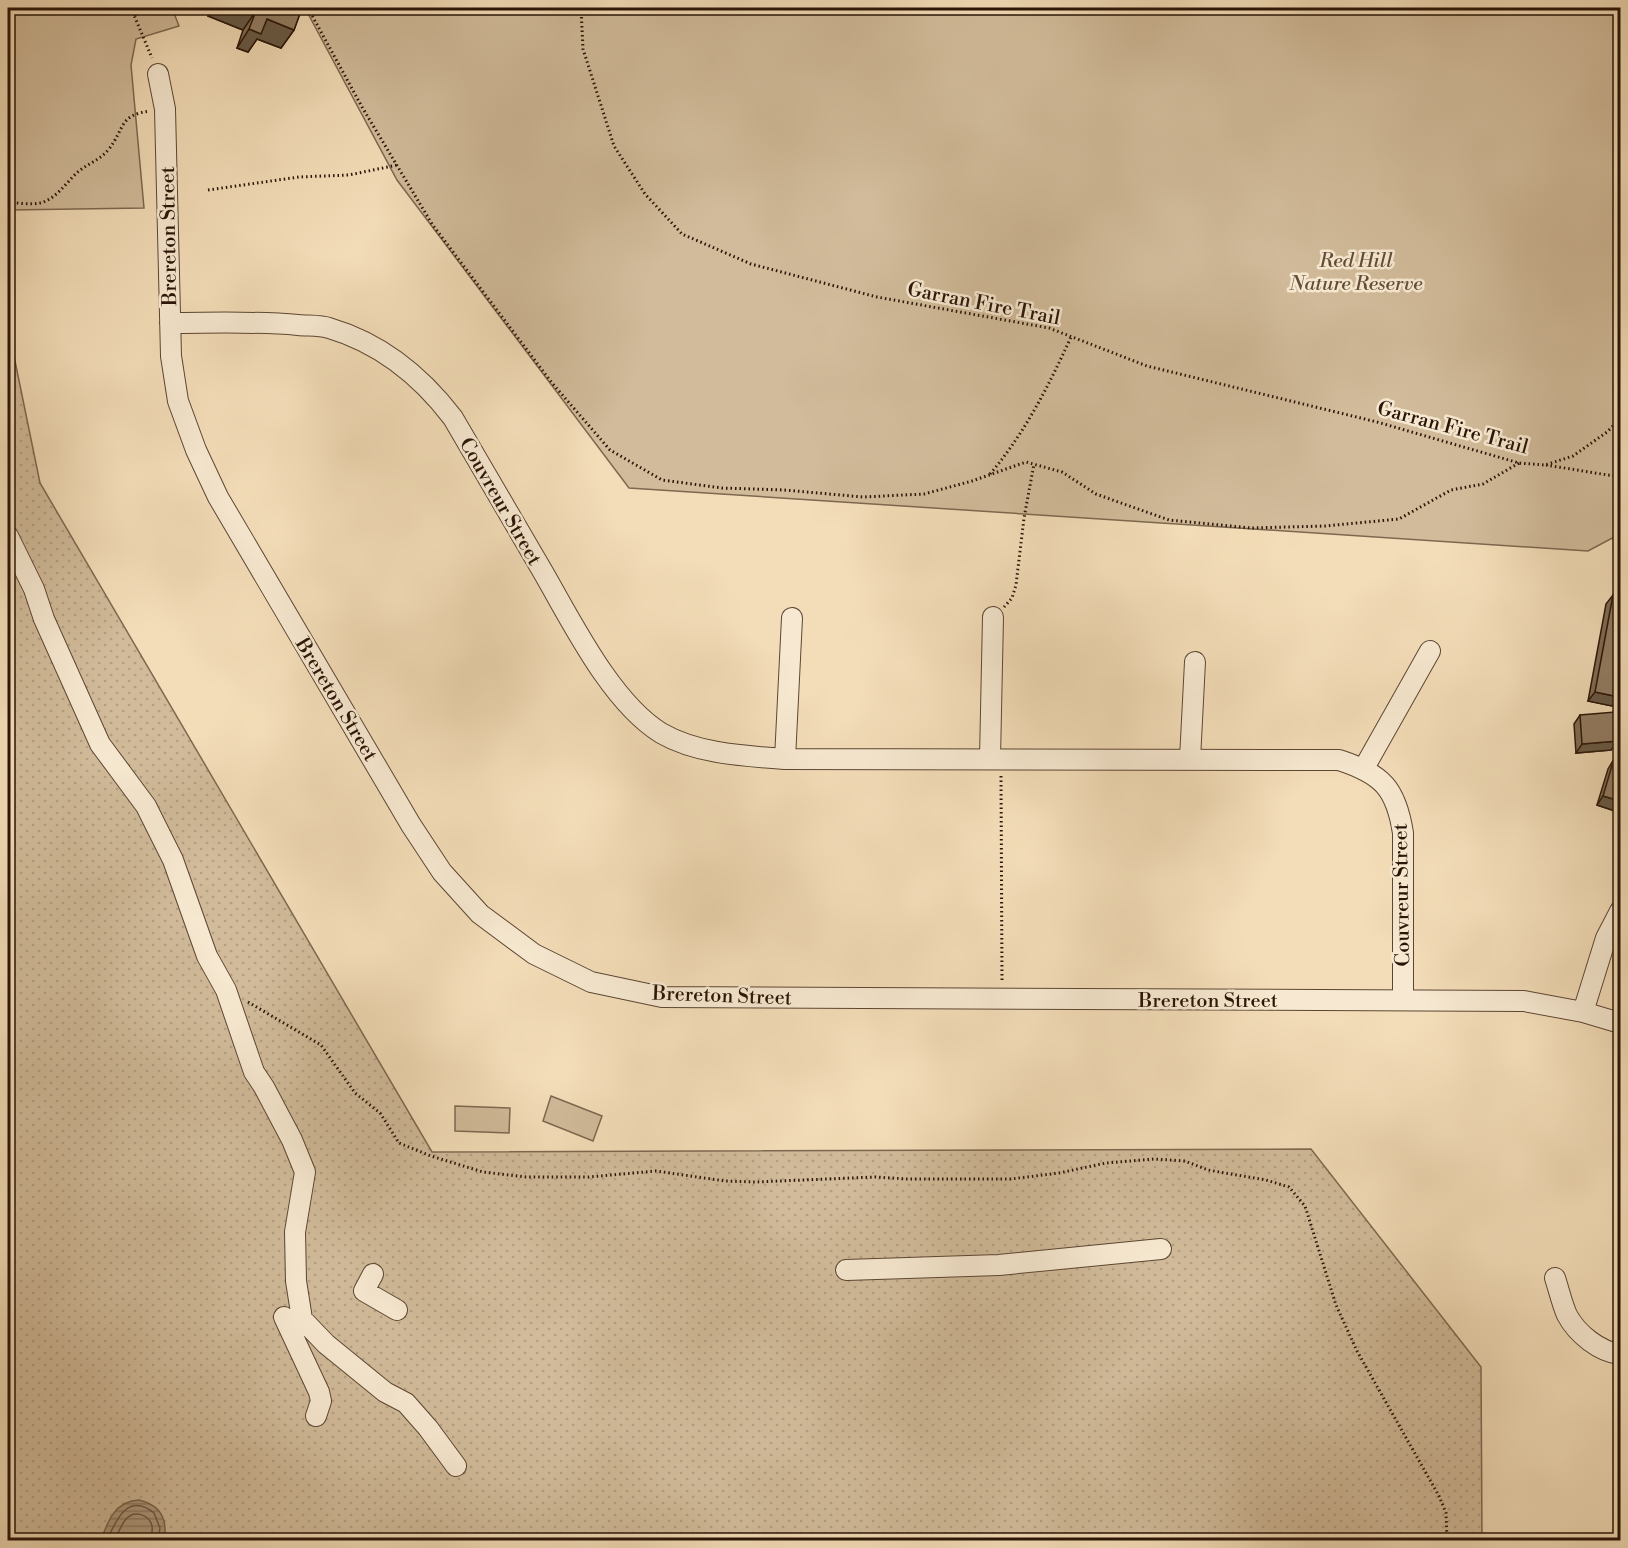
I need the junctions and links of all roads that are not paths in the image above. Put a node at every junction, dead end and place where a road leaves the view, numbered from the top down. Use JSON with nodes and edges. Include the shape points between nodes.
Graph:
{"nodes":[{"id":1,"x":158,"y":74,"type":"road end"},
{"id":2,"x":170,"y":323,"type":"junction"},
{"id":3,"x":8,"y":536,"type":"edge"},
{"id":4,"x":993,"y":617,"type":"road end"},
{"id":5,"x":792,"y":618,"type":"dead end"},
{"id":6,"x":1430,"y":651,"type":"dead end"},
{"id":7,"x":1195,"y":662,"type":"dead end"},
{"id":8,"x":996,"y":758,"type":"junction"},
{"id":9,"x":785,"y":759,"type":"junction"},
{"id":10,"x":1190,"y":759,"type":"junction"},
{"id":11,"x":1364,"y":768,"type":"junction"},
{"id":12,"x":1620,"y":911,"type":"edge"},
{"id":13,"x":1403,"y":1000,"type":"junction"},
{"id":14,"x":1583,"y":1012,"type":"junction"},
{"id":15,"x":1620,"y":1023,"type":"edge"},
{"id":16,"x":1161,"y":1249,"type":"dead end"},
{"id":17,"x":846,"y":1270,"type":"dead end"},
{"id":18,"x":373,"y":1274,"type":"dead end"},
{"id":19,"x":1555,"y":1278,"type":"dead end"},
{"id":20,"x":397,"y":1310,"type":"dead end"},
{"id":21,"x":284,"y":1317,"type":"dead end"},
{"id":22,"x":1620,"y":1354,"type":"edge"},
{"id":23,"x":316,"y":1416,"type":"dead end"},
{"id":24,"x":456,"y":1466,"type":"dead end"}],
"edges":[{"from":1,"to":2,"type":"street","name":"Brereton Street","via":[[165,109]]},
{"from":2,"to":9,"type":"street","name":"Couvreur Street","via":[[267,322],[328,327],[373,345],[409,370],[453,418],[593,659],[633,710],[662,733],[702,749]]},
{"from":2,"to":13,"type":"street","name":"Brereton Street","via":[[178,401],[219,497],[442,873],[480,914],[534,954],[591,982],[662,997]]},
{"from":3,"to":24,"type":"street","via":[[100,744],[146,806],[173,860],[207,956],[226,990],[254,1072],[305,1172],[295,1232],[302,1319],[385,1392],[406,1403]]},
{"from":4,"to":8,"type":"street"},
{"from":5,"to":9,"type":"street"},
{"from":6,"to":11,"type":"street"},
{"from":7,"to":10,"type":"street"},
{"from":8,"to":9,"type":"street","name":"Couvreur Street"},
{"from":8,"to":10,"type":"street","name":"Couvreur Street"},
{"from":10,"to":11,"type":"street","name":"Couvreur Street","via":[[1339,760]]},
{"from":11,"to":13,"type":"street","name":"Couvreur Street","via":[[1385,784],[1399,807],[1402,824]]},
{"from":12,"to":14,"type":"street","via":[[1606,938]]},
{"from":13,"to":14,"type":"street","name":"Brereton Street","via":[[1524,1001]]},
{"from":14,"to":15,"type":"street","name":"Brereton Street"},
{"from":16,"to":17,"type":"street","via":[[999,1265]]},
{"from":18,"to":20,"type":"street","via":[[364,1291]]},
{"from":19,"to":22,"type":"street","via":[[1568,1316],[1586,1337],[1608,1352]]},
{"from":21,"to":23,"type":"street","via":[[319,1392],[321,1401]]}]}
